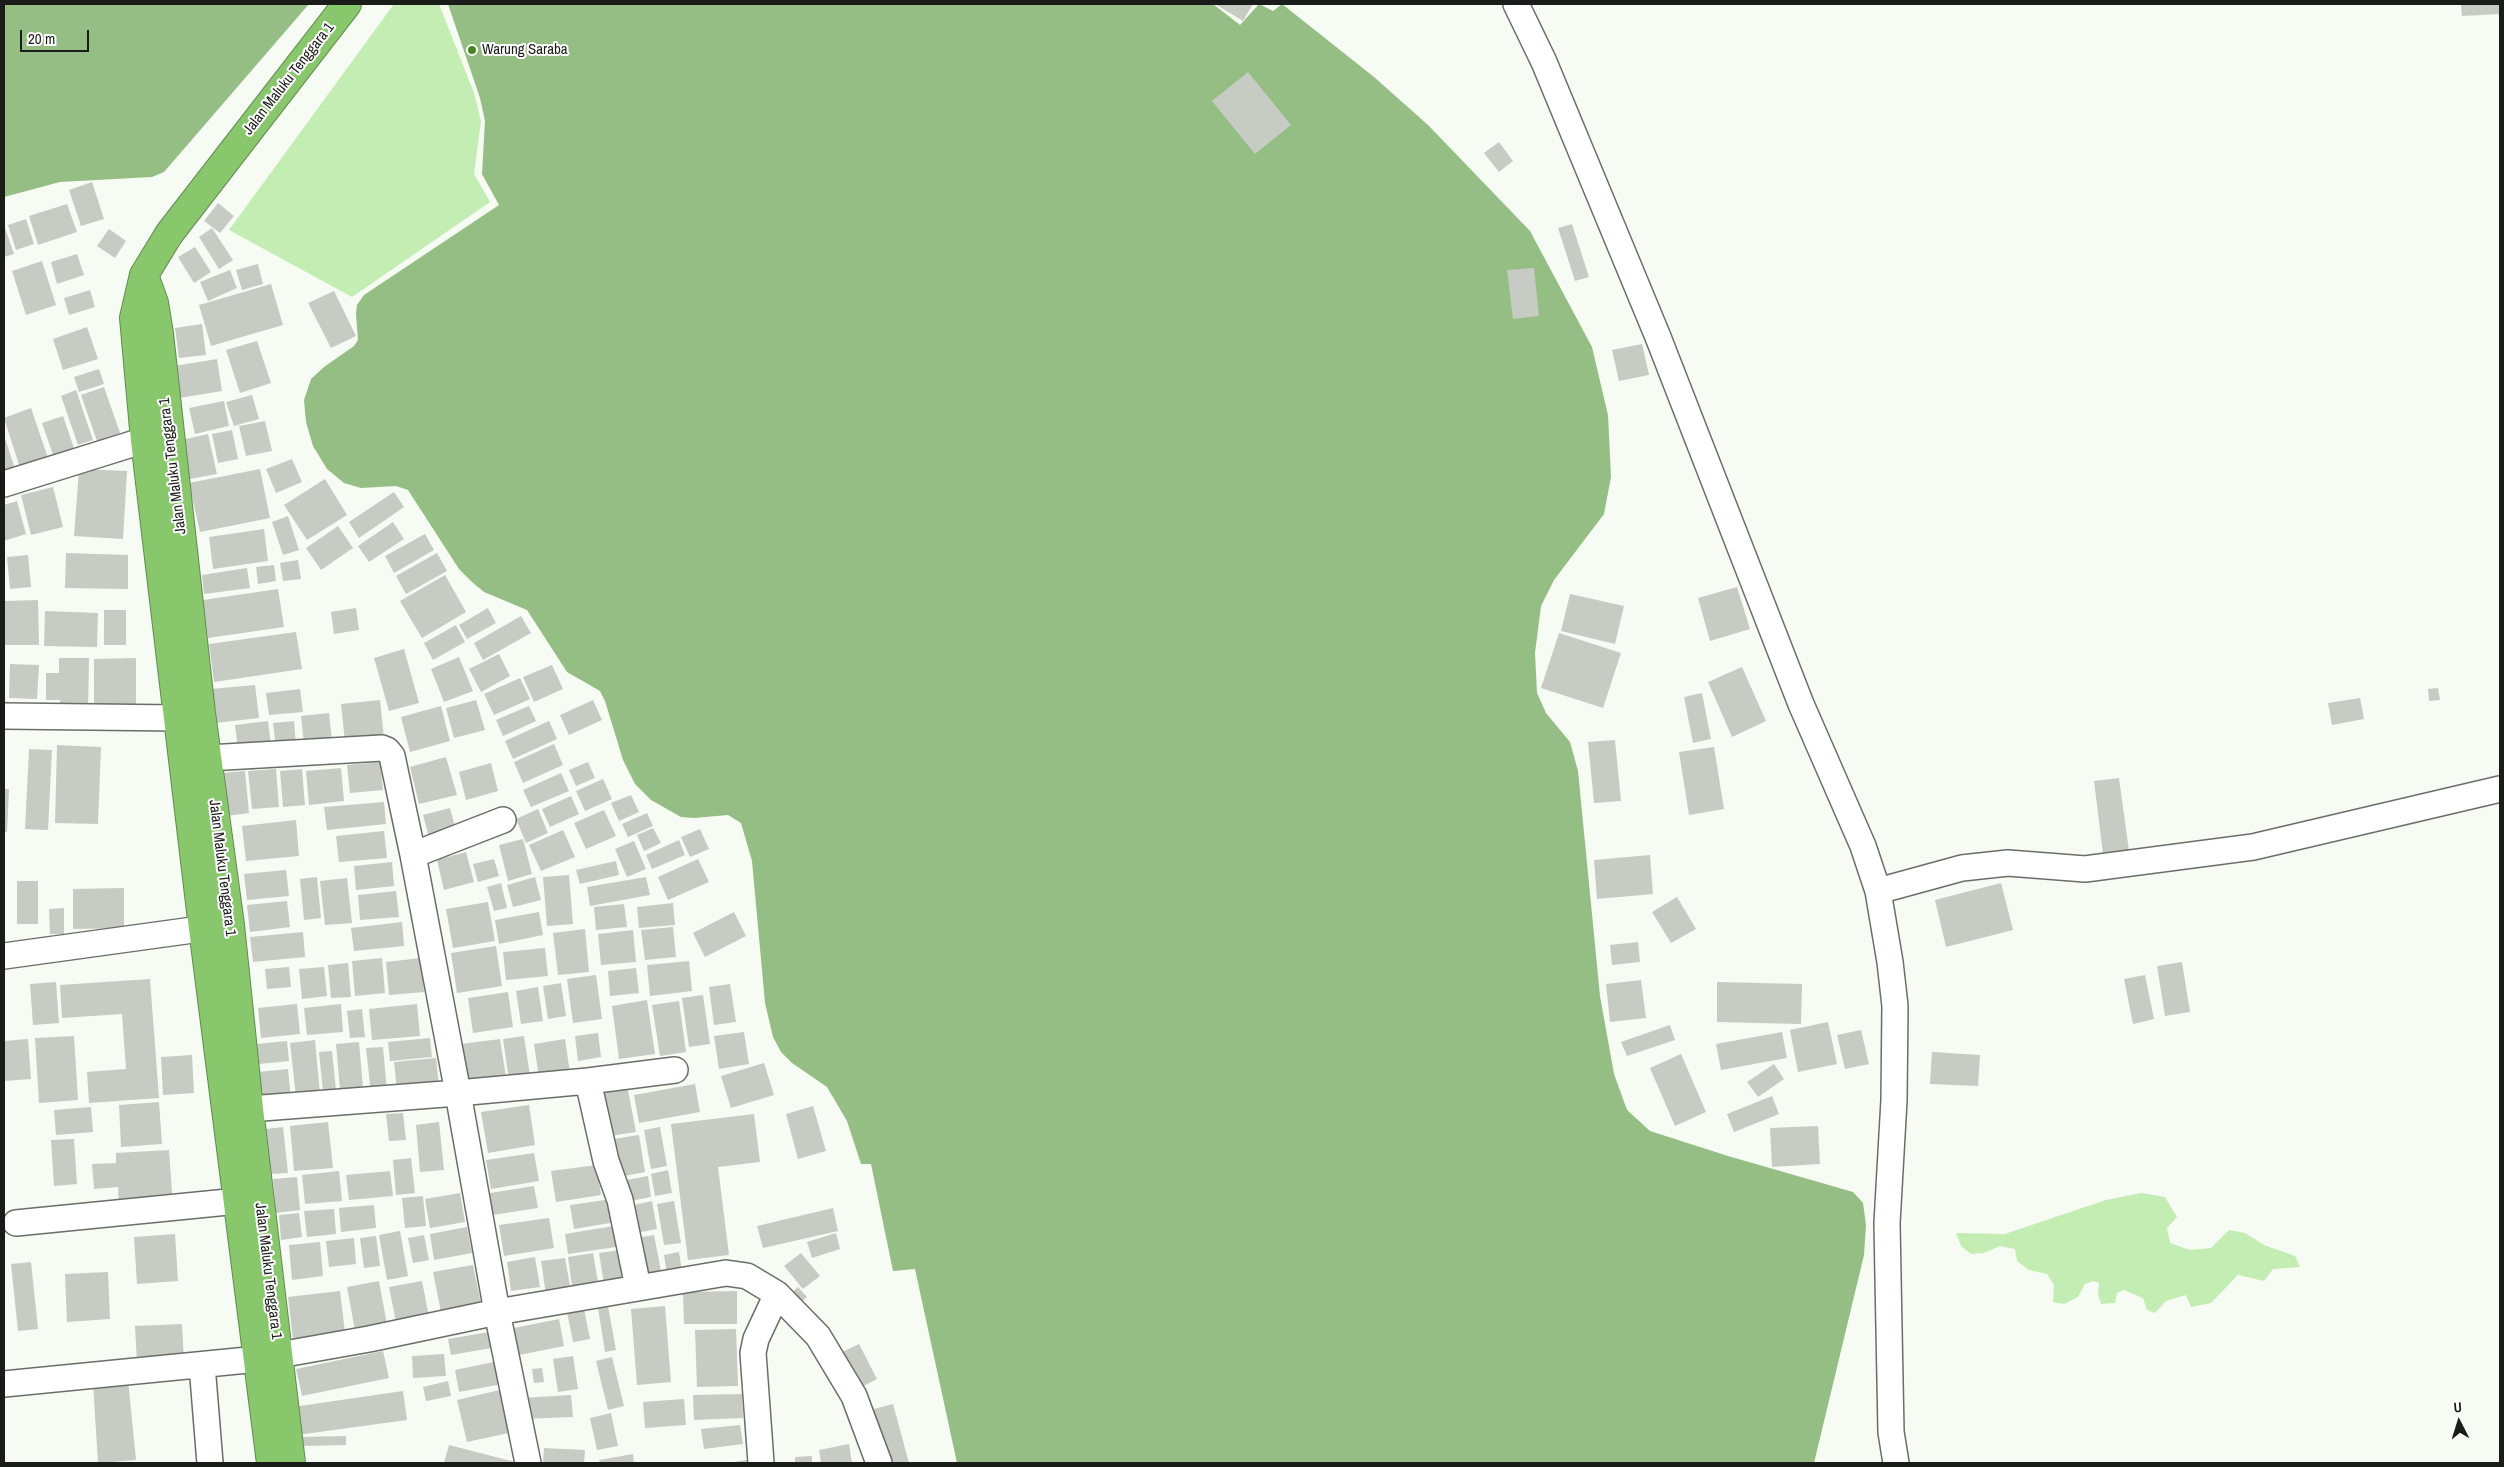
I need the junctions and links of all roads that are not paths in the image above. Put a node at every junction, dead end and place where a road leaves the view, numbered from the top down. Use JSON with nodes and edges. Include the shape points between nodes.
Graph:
{"nodes":[{"id":1,"x":347,"y":4,"type":"edge"},
{"id":2,"x":1516,"y":4,"type":"edge"},
{"id":3,"x":144,"y":276,"type":"junction"},
{"id":4,"x":145,"y":440,"type":"junction"},
{"id":5,"x":4,"y":484,"type":"edge"},
{"id":6,"x":4,"y":716,"type":"edge"},
{"id":7,"x":179,"y":718,"type":"junction"},
{"id":8,"x":208,"y":758,"type":"junction"},
{"id":9,"x":2500,"y":789,"type":"edge"},
{"id":10,"x":503,"y":820,"type":"dead end"},
{"id":11,"x":413,"y":855,"type":"junction"},
{"id":12,"x":1878,"y":892,"type":"junction"},
{"id":13,"x":230,"y":925,"type":"junction"},
{"id":14,"x":203,"y":928,"type":"junction"},
{"id":15,"x":4,"y":956,"type":"edge"},
{"id":16,"x":675,"y":1070,"type":"dead end"},
{"id":17,"x":588,"y":1081,"type":"junction"},
{"id":18,"x":458,"y":1093,"type":"junction"},
{"id":19,"x":249,"y":1109,"type":"junction"},
{"id":20,"x":238,"y":1201,"type":"junction"},
{"id":21,"x":16,"y":1223,"type":"dead end"},
{"id":22,"x":638,"y":1287,"type":"junction"},
{"id":23,"x":777,"y":1294,"type":"junction"},
{"id":24,"x":497,"y":1312,"type":"junction"},
{"id":25,"x":268,"y":1357,"type":"junction"},
{"id":26,"x":202,"y":1365,"type":"junction"},
{"id":27,"x":4,"y":1384,"type":"edge"},
{"id":28,"x":210,"y":1463,"type":"edge"},
{"id":29,"x":271,"y":1463,"type":"edge"},
{"id":30,"x":291,"y":1463,"type":"edge"},
{"id":31,"x":528,"y":1463,"type":"edge"},
{"id":32,"x":761,"y":1463,"type":"edge"},
{"id":33,"x":879,"y":1463,"type":"edge"},
{"id":34,"x":1896,"y":1463,"type":"edge"}],
"edges":[{"from":1,"to":3,"type":"highway","name":"Jalan Maluku Tenggara 1","via":[[169,234]]},
{"from":2,"to":12,"type":"street","via":[[1658,337],[1801,704],[1863,846]]},
{"from":3,"to":4,"type":"highway","name":"Jalan Maluku Tenggara 1","via":[[134,318],[134,338]]},
{"from":3,"to":8,"type":"highway","name":"Jalan Maluku Tenggara 1","via":[[158,326]]},
{"from":4,"to":5,"type":"street"},
{"from":4,"to":7,"type":"highway","name":"Jalan Maluku Tenggara 1"},
{"from":6,"to":7,"type":"street"},
{"from":7,"to":14,"type":"highway","name":"Jalan Maluku Tenggara 1"},
{"from":8,"to":11,"type":"street","via":[[387,750],[392,756]]},
{"from":8,"to":13,"type":"highway","name":"Jalan Maluku Tenggara 1"},
{"from":9,"to":12,"type":"street","via":[[2254,847],[2085,869],[2008,863],[1962,868]]},
{"from":10,"to":11,"type":"street"},
{"from":11,"to":18,"type":"street"},
{"from":12,"to":34,"type":"street","via":[[1895,1006],[1888,1277],[1891,1432]]},
{"from":13,"to":14,"type":"street"},
{"from":13,"to":19,"type":"highway","name":"Jalan Maluku Tenggara 1"},
{"from":14,"to":15,"type":"street"},
{"from":14,"to":20,"type":"highway","name":"Jalan Maluku Tenggara 1"},
{"from":16,"to":17,"type":"street"},
{"from":17,"to":18,"type":"street"},
{"from":17,"to":22,"type":"street","via":[[606,1161],[620,1200]]},
{"from":18,"to":19,"type":"street"},
{"from":18,"to":24,"type":"street"},
{"from":19,"to":25,"type":"highway","name":"Jalan Maluku Tenggara 1"},
{"from":20,"to":21,"type":"street"},
{"from":20,"to":25,"type":"highway","name":"Jalan Maluku Tenggara 1"},
{"from":22,"to":23,"type":"street","via":[[726,1273],[747,1276]]},
{"from":22,"to":24,"type":"street"},
{"from":23,"to":32,"type":"street","via":[[753,1353]]},
{"from":23,"to":33,"type":"street","via":[[818,1336],[844,1379],[854,1396]]},
{"from":24,"to":25,"type":"street"},
{"from":24,"to":31,"type":"street"},
{"from":25,"to":26,"type":"street"},
{"from":25,"to":29,"type":"highway","name":"Jalan Maluku Tenggara 1"},
{"from":25,"to":30,"type":"highway","name":"Jalan Maluku Tenggara 1"},
{"from":26,"to":27,"type":"street"},
{"from":26,"to":28,"type":"street"}]}
